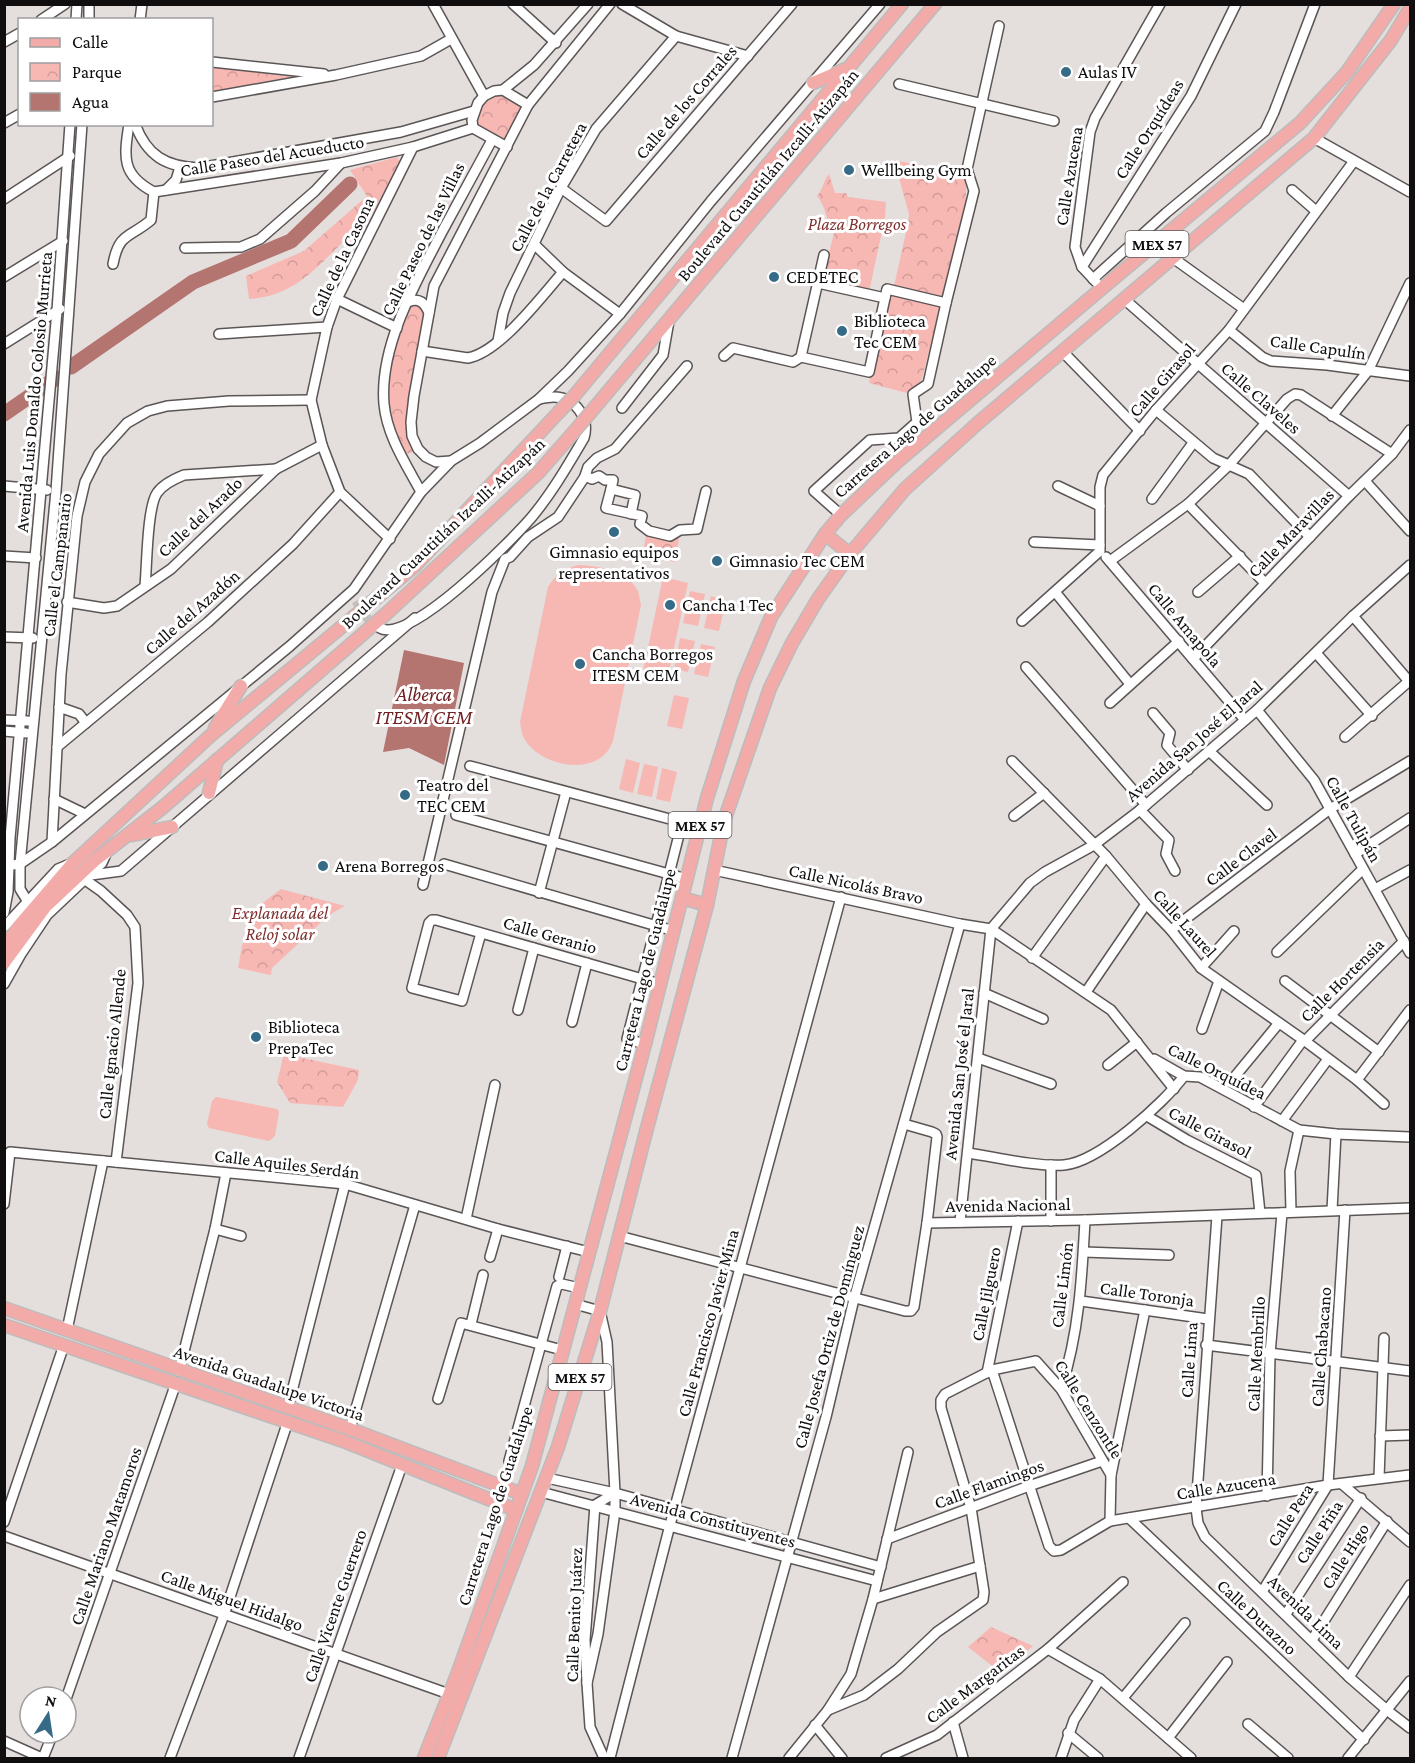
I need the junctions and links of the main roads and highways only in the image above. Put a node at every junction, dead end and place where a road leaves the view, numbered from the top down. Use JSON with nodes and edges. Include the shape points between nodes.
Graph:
{"nodes":[{"id":1,"x":902,"y":4,"type":"edge"},
{"id":2,"x":935,"y":4,"type":"edge"},
{"id":3,"x":1394,"y":4,"type":"edge"},
{"id":4,"x":1410,"y":8,"type":"edge"},
{"id":5,"x":849,"y":67,"type":"junction"},
{"id":6,"x":813,"y":83,"type":"road end"},
{"id":7,"x":1128,"y":268,"type":"junction"},
{"id":8,"x":1143,"y":283,"type":"junction"},
{"id":9,"x":455,"y":524,"type":"junction"},
{"id":10,"x":825,"y":534,"type":"junction"},
{"id":11,"x":466,"y":540,"type":"junction"},
{"id":12,"x":850,"y":554,"type":"junction"},
{"id":13,"x":241,"y":686,"type":"road end"},
{"id":14,"x":210,"y":736,"type":"junction"},
{"id":15,"x":217,"y":760,"type":"junction"},
{"id":16,"x":210,"y":793,"type":"road end"},
{"id":17,"x":172,"y":826,"type":"road end"},
{"id":18,"x":128,"y":836,"type":"junction"},
{"id":19,"x":682,"y":898,"type":"junction"},
{"id":20,"x":38,"y":903,"type":"junction"},
{"id":21,"x":706,"y":905,"type":"junction"},
{"id":22,"x":4,"y":948,"type":"edge"},
{"id":23,"x":4,"y":963,"type":"edge"},
{"id":24,"x":4,"y":1308,"type":"edge"},
{"id":25,"x":4,"y":1325,"type":"edge"},
{"id":26,"x":522,"y":1494,"type":"junction"},
{"id":27,"x":516,"y":1510,"type":"junction"},
{"id":28,"x":472,"y":1631,"type":"junction"},
{"id":29,"x":486,"y":1636,"type":"junction"},
{"id":30,"x":424,"y":1758,"type":"edge"},
{"id":31,"x":438,"y":1758,"type":"edge"}],
"edges":[{"from":1,"to":5,"type":"main road","name":"Boulevard Cuautitlán Izcalli-Atizapán"},
{"from":2,"to":11,"type":"main road","name":"Boulevard Cuautitlán Izcalli-Atizapán","bridge":true,"via":[[573,433],[538,473]]},
{"from":3,"to":7,"type":"main road","name":"Carretera Lago de Guadalupe","number":"MEX 57","via":[[1347,72],[1300,123]]},
{"from":4,"to":8,"type":"main road","name":"Carretera Lago de Guadalupe","number":"MEX 57","via":[[1391,40],[1314,138]]},
{"from":5,"to":6,"type":"main road"},
{"from":5,"to":9,"type":"main road","name":"Boulevard Cuautitlán Izcalli-Atizapán","bridge":true,"via":[[574,396]]},
{"from":7,"to":8,"type":"main road"},
{"from":7,"to":10,"type":"main road","name":"Carretera Lago de Guadalupe","number":"MEX 57","via":[[1097,284],[897,462]]},
{"from":8,"to":12,"type":"main road","name":"Carretera Lago de Guadalupe","number":"MEX 57","via":[[905,489]]},
{"from":9,"to":11,"type":"main road","via":[[470,530]]},
{"from":9,"to":14,"type":"main road","name":"Boulevard Cuautitlán Izcalli-Atizapán","via":[[415,566]]},
{"from":10,"to":12,"type":"main road"},
{"from":10,"to":19,"type":"main road","name":"Carretera Lago de Guadalupe","number":"MEX 57","via":[[771,617],[756,649],[730,722]]},
{"from":11,"to":15,"type":"main road","name":"Boulevard Cuautitlán Izcalli-Atizapán"},
{"from":12,"to":21,"type":"main road","name":"Carretera Lago de Guadalupe","number":"MEX 57","via":[[792,642],[770,688],[724,821]]},
{"from":13,"to":14,"type":"main road"},
{"from":14,"to":20,"type":"main road","name":"Boulevard Cuautitlán Izcalli-Atizapán","via":[[73,863]]},
{"from":15,"to":16,"type":"main road"},
{"from":15,"to":18,"type":"main road","name":"Boulevard Cuautitlán Izcalli-Atizapán"},
{"from":17,"to":18,"type":"main road"},
{"from":18,"to":20,"type":"main road","name":"Boulevard Cuautitlán Izcalli-Atizapán"},
{"from":19,"to":21,"type":"main road"},
{"from":19,"to":26,"type":"main road","name":"Carretera Lago de Guadalupe","number":"MEX 57"},
{"from":20,"to":22,"type":"main road","name":"Boulevard Cuautitlán Izcalli-Atizapán"},
{"from":20,"to":23,"type":"main road","name":"Boulevard Cuautitlán Izcalli-Atizapán"},
{"from":21,"to":29,"type":"main road","name":"Carretera Lago de Guadalupe","number":"MEX 57","via":[[600,1311],[547,1478]]},
{"from":24,"to":26,"type":"main road","name":"Avenida Guadalupe Victoria","via":[[350,1429]]},
{"from":25,"to":27,"type":"main road","name":"Avenida Guadalupe Victoria","via":[[288,1421]]},
{"from":26,"to":27,"type":"main road","name":"Carretera Lago de Guadalupe","number":"MEX 57"},
{"from":27,"to":28,"type":"main road","name":"Carretera Lago de Guadalupe","number":"MEX 57"},
{"from":28,"to":29,"type":"main road"},
{"from":28,"to":30,"type":"main road","name":"Carretera Lago de Guadalupe","number":"MEX 57"},
{"from":29,"to":31,"type":"main road","name":"Carretera Lago de Guadalupe","number":"MEX 57"}]}
